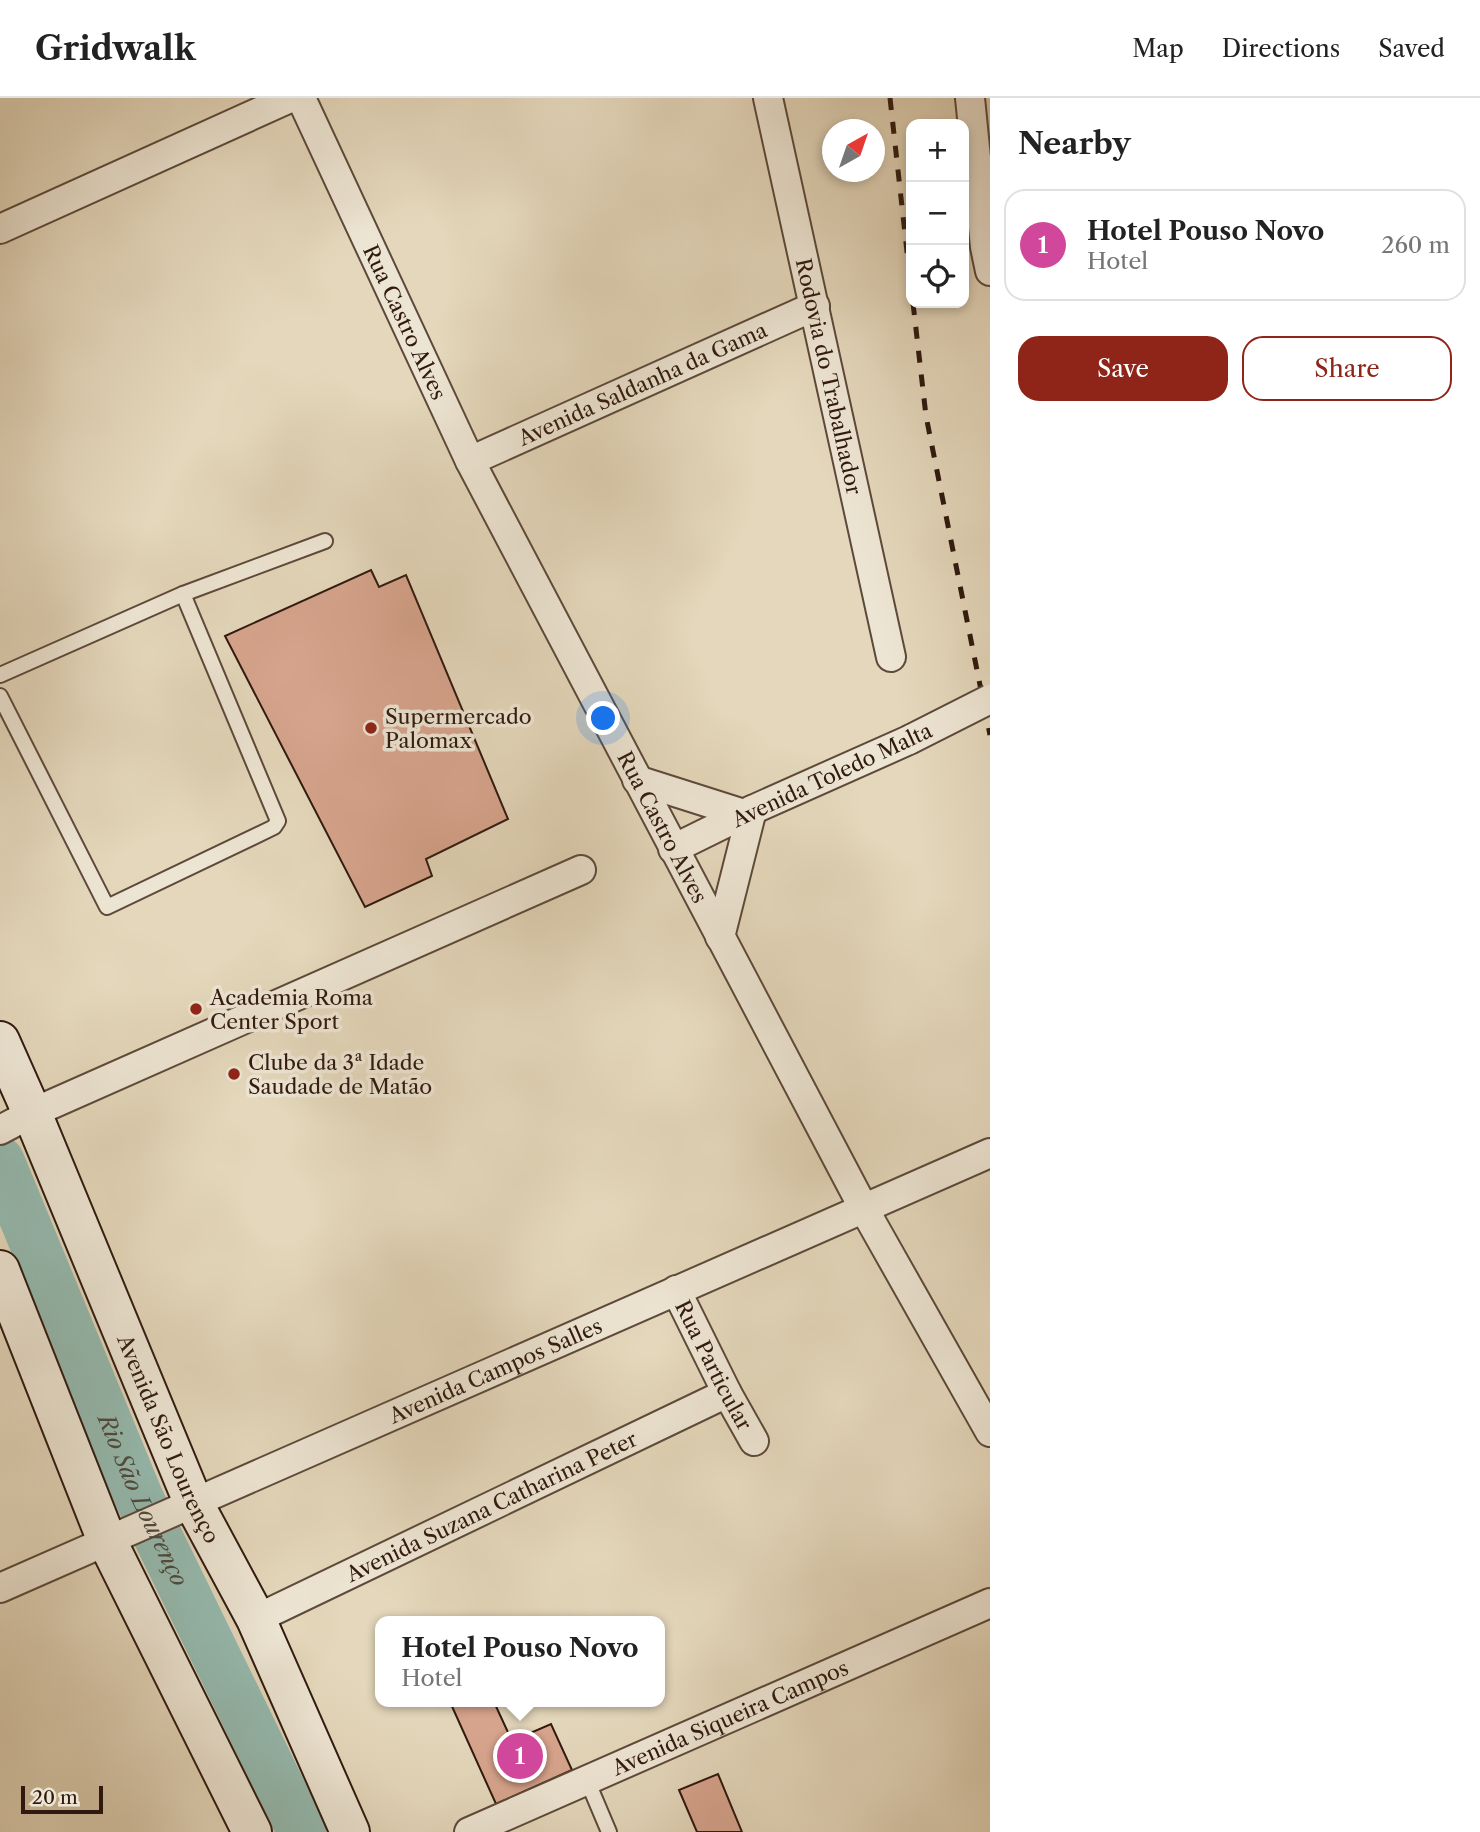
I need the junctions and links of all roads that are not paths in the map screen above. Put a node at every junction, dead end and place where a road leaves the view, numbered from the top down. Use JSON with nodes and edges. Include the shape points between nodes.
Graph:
{"nodes":[{"id":1,"x":290,"y":98,"type":"edge"},
{"id":2,"x":301,"y":98,"type":"edge"},
{"id":3,"x":768,"y":98,"type":"edge"},
{"id":4,"x":970,"y":98,"type":"edge"},
{"id":5,"x":0,"y":229,"type":"edge"},
{"id":6,"x":988,"y":255,"type":"edge"},
{"id":7,"x":815,"y":306,"type":"junction"},
{"id":8,"x":470,"y":461,"type":"junction"},
{"id":9,"x":325,"y":541,"type":"dead end"},
{"id":10,"x":183,"y":594,"type":"junction"},
{"id":11,"x":891,"y":657,"type":"dead end"},
{"id":12,"x":0,"y":675,"type":"edge"},
{"id":13,"x":0,"y":696,"type":"edge"},
{"id":14,"x":990,"y":699,"type":"edge"},
{"id":15,"x":7,"y":723,"type":"edge"},
{"id":16,"x":637,"y":780,"type":"junction"},
{"id":17,"x":748,"y":812,"type":"junction"},
{"id":18,"x":673,"y":849,"type":"junction"},
{"id":19,"x":581,"y":870,"type":"dead end"},
{"id":20,"x":720,"y":937,"type":"junction"},
{"id":21,"x":0,"y":1041,"type":"edge"},
{"id":22,"x":14,"y":1123,"type":"edge"},
{"id":23,"x":990,"y":1153,"type":"edge"},
{"id":24,"x":864,"y":1209,"type":"junction"},
{"id":25,"x":0,"y":1269,"type":"edge"},
{"id":26,"x":676,"y":1290,"type":"junction"},
{"id":27,"x":727,"y":1393,"type":"junction"},
{"id":28,"x":990,"y":1432,"type":"edge"},
{"id":29,"x":754,"y":1441,"type":"dead end"},
{"id":30,"x":183,"y":1507,"type":"junction"},
{"id":31,"x":116,"y":1537,"type":"junction"},
{"id":32,"x":0,"y":1588,"type":"edge"},
{"id":33,"x":990,"y":1603,"type":"edge"},
{"id":34,"x":256,"y":1619,"type":"junction"},
{"id":35,"x":587,"y":1780,"type":"junction"},
{"id":36,"x":252,"y":1832,"type":"edge"},
{"id":37,"x":350,"y":1832,"type":"edge"},
{"id":38,"x":470,"y":1832,"type":"edge"},
{"id":39,"x":609,"y":1832,"type":"edge"}],
"edges":[{"from":1,"to":5,"type":"street"},
{"from":2,"to":8,"type":"street","name":"Rua Castro Alves"},
{"from":3,"to":7,"type":"street","name":"Rodovia do Trabalhador"},
{"from":4,"to":6,"type":"street"},
{"from":7,"to":8,"type":"street","name":"Avenida Saldanha da Gama"},
{"from":7,"to":11,"type":"street","name":"Rodovia do Trabalhador"},
{"from":8,"to":16,"type":"street","name":"Rua Castro Alves"},
{"from":9,"to":10,"type":"lane"},
{"from":10,"to":12,"type":"lane"},
{"from":10,"to":15,"type":"lane","via":[[278,821],[274,827],[107,907]]},
{"from":13,"to":15,"type":"lane"},
{"from":14,"to":17,"type":"street","name":"Avenida Toledo Malta","bridge":true},
{"from":16,"to":17,"type":"street"},
{"from":16,"to":18,"type":"street","name":"Rua Castro Alves"},
{"from":17,"to":18,"type":"street","name":"Avenida Toledo Malta"},
{"from":17,"to":20,"type":"street"},
{"from":18,"to":20,"type":"street","name":"Rua Castro Alves"},
{"from":19,"to":22,"type":"street"},
{"from":20,"to":24,"type":"street","name":"Rua Castro Alves"},
{"from":21,"to":22,"type":"main road","name":"Avenida São Lourenço"},
{"from":22,"to":30,"type":"main road","name":"Avenida São Lourenço"},
{"from":23,"to":24,"type":"street","name":"Avenida Campos Salles"},
{"from":24,"to":26,"type":"street","name":"Avenida Campos Salles"},
{"from":24,"to":28,"type":"street","name":"Rua Castro Alves"},
{"from":25,"to":31,"type":"main road"},
{"from":26,"to":27,"type":"street","name":"Rua Particular"},
{"from":26,"to":30,"type":"street","name":"Avenida Campos Salles"},
{"from":27,"to":29,"type":"street","name":"Rua Particular"},
{"from":27,"to":34,"type":"street","name":"Avenida Suzana Catharina Peter"},
{"from":30,"to":31,"type":"street","name":"Avenida Campos Salles"},
{"from":30,"to":34,"type":"main road","name":"Avenida São Lourenço"},
{"from":31,"to":32,"type":"street","name":"Avenida Campos Salles"},
{"from":31,"to":36,"type":"main road"},
{"from":33,"to":35,"type":"street","name":"Avenida Siqueira Campos"},
{"from":34,"to":37,"type":"main road","name":"Avenida São Lourenço"},
{"from":35,"to":38,"type":"street","name":"Avenida Siqueira Campos"},
{"from":35,"to":39,"type":"lane"}]}
